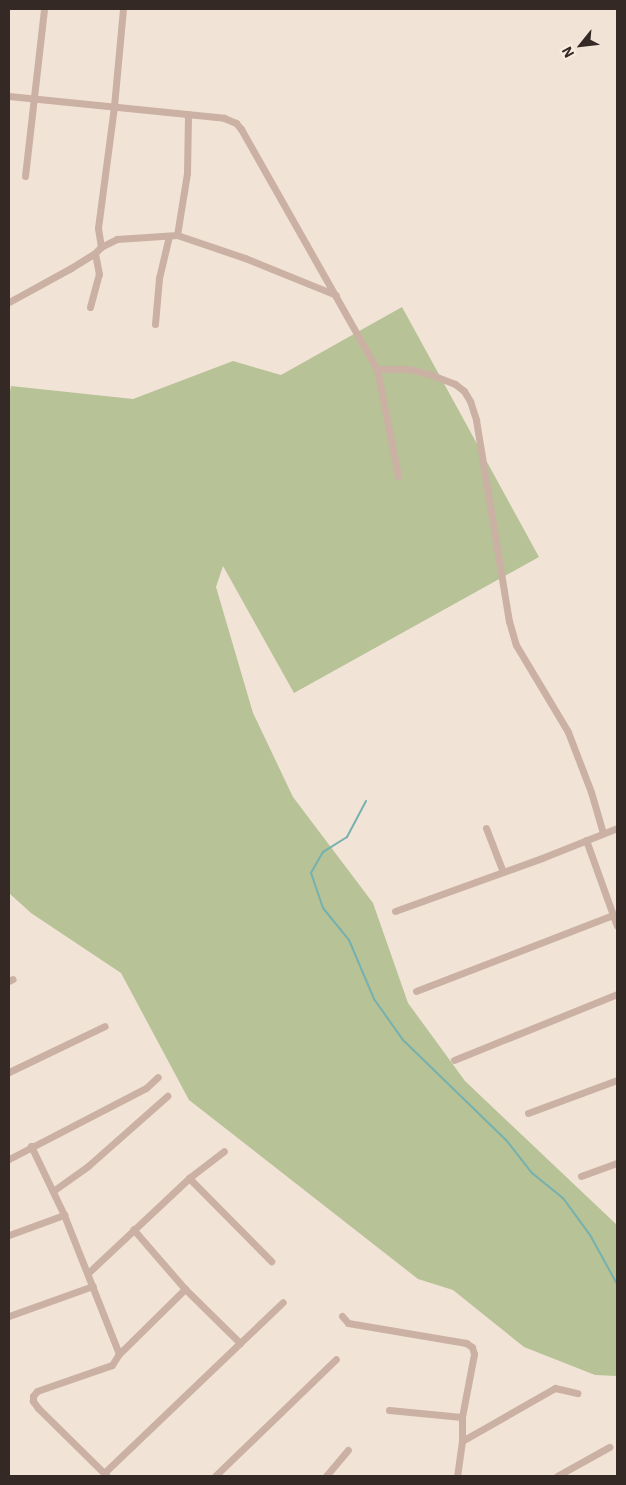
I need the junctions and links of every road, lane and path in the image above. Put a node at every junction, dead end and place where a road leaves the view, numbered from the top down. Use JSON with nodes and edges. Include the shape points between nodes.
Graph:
{"nodes":[{"id":1,"x":44,"y":9,"type":"edge"},
{"id":2,"x":123,"y":9,"type":"edge"},
{"id":3,"x":9,"y":96,"type":"edge"},
{"id":4,"x":35,"y":98,"type":"junction"},
{"id":5,"x":114,"y":106,"type":"junction"},
{"id":6,"x":188,"y":114,"type":"junction"},
{"id":7,"x":24,"y":176,"type":"dead end"},
{"id":8,"x":178,"y":235,"type":"junction"},
{"id":9,"x":169,"y":236,"type":"junction"},
{"id":10,"x":101,"y":247,"type":"junction"},
{"id":11,"x":95,"y":253,"type":"junction"},
{"id":12,"x":336,"y":295,"type":"junction"},
{"id":13,"x":9,"y":302,"type":"edge"},
{"id":14,"x":90,"y":307,"type":"dead end"},
{"id":15,"x":155,"y":324,"type":"dead end"},
{"id":16,"x":377,"y":369,"type":"junction"},
{"id":17,"x":398,"y":476,"type":"dead end"},
{"id":18,"x":486,"y":828,"type":"dead end"},
{"id":19,"x":617,"y":828,"type":"edge"},
{"id":20,"x":603,"y":833,"type":"junction"},
{"id":21,"x":586,"y":840,"type":"junction"},
{"id":22,"x":503,"y":872,"type":"junction"},
{"id":23,"x":395,"y":910,"type":"dead end"},
{"id":24,"x":613,"y":915,"type":"junction"},
{"id":25,"x":617,"y":926,"type":"edge"},
{"id":26,"x":416,"y":991,"type":"dead end"},
{"id":27,"x":617,"y":994,"type":"edge"},
{"id":28,"x":105,"y":1026,"type":"dead end"},
{"id":29,"x":454,"y":1060,"type":"dead end"},
{"id":30,"x":9,"y":1072,"type":"edge"},
{"id":31,"x":158,"y":1077,"type":"dead end"},
{"id":32,"x":617,"y":1080,"type":"edge"},
{"id":33,"x":168,"y":1096,"type":"dead end"},
{"id":34,"x":528,"y":1113,"type":"dead end"},
{"id":35,"x":31,"y":1146,"type":"junction"},
{"id":36,"x":224,"y":1151,"type":"dead end"},
{"id":37,"x":9,"y":1159,"type":"edge"},
{"id":38,"x":617,"y":1163,"type":"edge"},
{"id":39,"x":581,"y":1176,"type":"dead end"},
{"id":40,"x":189,"y":1178,"type":"junction"},
{"id":41,"x":53,"y":1191,"type":"junction"},
{"id":42,"x":64,"y":1215,"type":"junction"},
{"id":43,"x":134,"y":1229,"type":"junction"},
{"id":44,"x":9,"y":1235,"type":"edge"},
{"id":45,"x":271,"y":1261,"type":"dead end"},
{"id":46,"x":88,"y":1273,"type":"junction"},
{"id":47,"x":93,"y":1286,"type":"junction"},
{"id":48,"x":185,"y":1289,"type":"junction"},
{"id":49,"x":283,"y":1302,"type":"dead end"},
{"id":50,"x":9,"y":1316,"type":"edge"},
{"id":51,"x":342,"y":1316,"type":"dead end"},
{"id":52,"x":240,"y":1343,"type":"junction"},
{"id":53,"x":119,"y":1354,"type":"junction"},
{"id":54,"x":336,"y":1358,"type":"dead end"},
{"id":55,"x":577,"y":1393,"type":"dead end"},
{"id":56,"x":389,"y":1410,"type":"dead end"},
{"id":57,"x":462,"y":1417,"type":"junction"},
{"id":58,"x":462,"y":1441,"type":"junction"},
{"id":59,"x":610,"y":1448,"type":"dead end"},
{"id":60,"x":348,"y":1450,"type":"dead end"},
{"id":61,"x":106,"y":1475,"type":"edge"},
{"id":62,"x":215,"y":1476,"type":"edge"},
{"id":63,"x":326,"y":1476,"type":"edge"},
{"id":64,"x":457,"y":1476,"type":"edge"},
{"id":65,"x":557,"y":1476,"type":"edge"}],
"edges":[{"from":1,"to":4,"type":"street"},
{"from":2,"to":5,"type":"street"},
{"from":3,"to":4,"type":"street"},
{"from":4,"to":5,"type":"street"},
{"from":4,"to":7,"type":"street"},
{"from":5,"to":6,"type":"street"},
{"from":5,"to":10,"type":"street","via":[[98,228]]},
{"from":6,"to":8,"type":"street","via":[[187,173]]},
{"from":6,"to":12,"type":"street","via":[[224,118],[241,129]]},
{"from":8,"to":9,"type":"street"},
{"from":8,"to":12,"type":"street"},
{"from":9,"to":10,"type":"street","via":[[123,237]]},
{"from":9,"to":15,"type":"street"},
{"from":10,"to":11,"type":"street"},
{"from":11,"to":13,"type":"street"},
{"from":11,"to":14,"type":"street","via":[[99,274]]},
{"from":12,"to":16,"type":"street"},
{"from":16,"to":17,"type":"street"},
{"from":16,"to":20,"type":"street","via":[[409,369],[429,374],[455,384],[464,390],[470,401],[516,645],[568,732]]},
{"from":18,"to":22,"type":"street"},
{"from":19,"to":20,"type":"street"},
{"from":20,"to":21,"type":"street"},
{"from":21,"to":22,"type":"street"},
{"from":21,"to":24,"type":"street"},
{"from":22,"to":23,"type":"street"},
{"from":24,"to":25,"type":"street"},
{"from":24,"to":26,"type":"street"},
{"from":27,"to":29,"type":"street"},
{"from":28,"to":30,"type":"street"},
{"from":31,"to":35,"type":"street","via":[[146,1088]]},
{"from":32,"to":34,"type":"street"},
{"from":33,"to":41,"type":"street","via":[[96,1160]]},
{"from":35,"to":37,"type":"street"},
{"from":35,"to":41,"type":"street"},
{"from":36,"to":40,"type":"street"},
{"from":38,"to":39,"type":"street"},
{"from":40,"to":43,"type":"street"},
{"from":40,"to":45,"type":"street"},
{"from":41,"to":42,"type":"street"},
{"from":42,"to":44,"type":"street"},
{"from":42,"to":46,"type":"street"},
{"from":43,"to":46,"type":"street"},
{"from":43,"to":48,"type":"street"},
{"from":46,"to":47,"type":"street"},
{"from":47,"to":50,"type":"street"},
{"from":47,"to":53,"type":"street"},
{"from":48,"to":52,"type":"street"},
{"from":48,"to":53,"type":"street"},
{"from":49,"to":52,"type":"street"},
{"from":51,"to":57,"type":"street","via":[[348,1323],[472,1346],[474,1354]]},
{"from":52,"to":61,"type":"street"},
{"from":53,"to":61,"type":"street","via":[[112,1365],[37,1391],[32,1396],[38,1408]]},
{"from":54,"to":62,"type":"street"},
{"from":55,"to":58,"type":"street","via":[[555,1388]]},
{"from":56,"to":57,"type":"street"},
{"from":57,"to":58,"type":"street"},
{"from":58,"to":64,"type":"street"},
{"from":59,"to":65,"type":"street"},
{"from":60,"to":63,"type":"street"}]}
